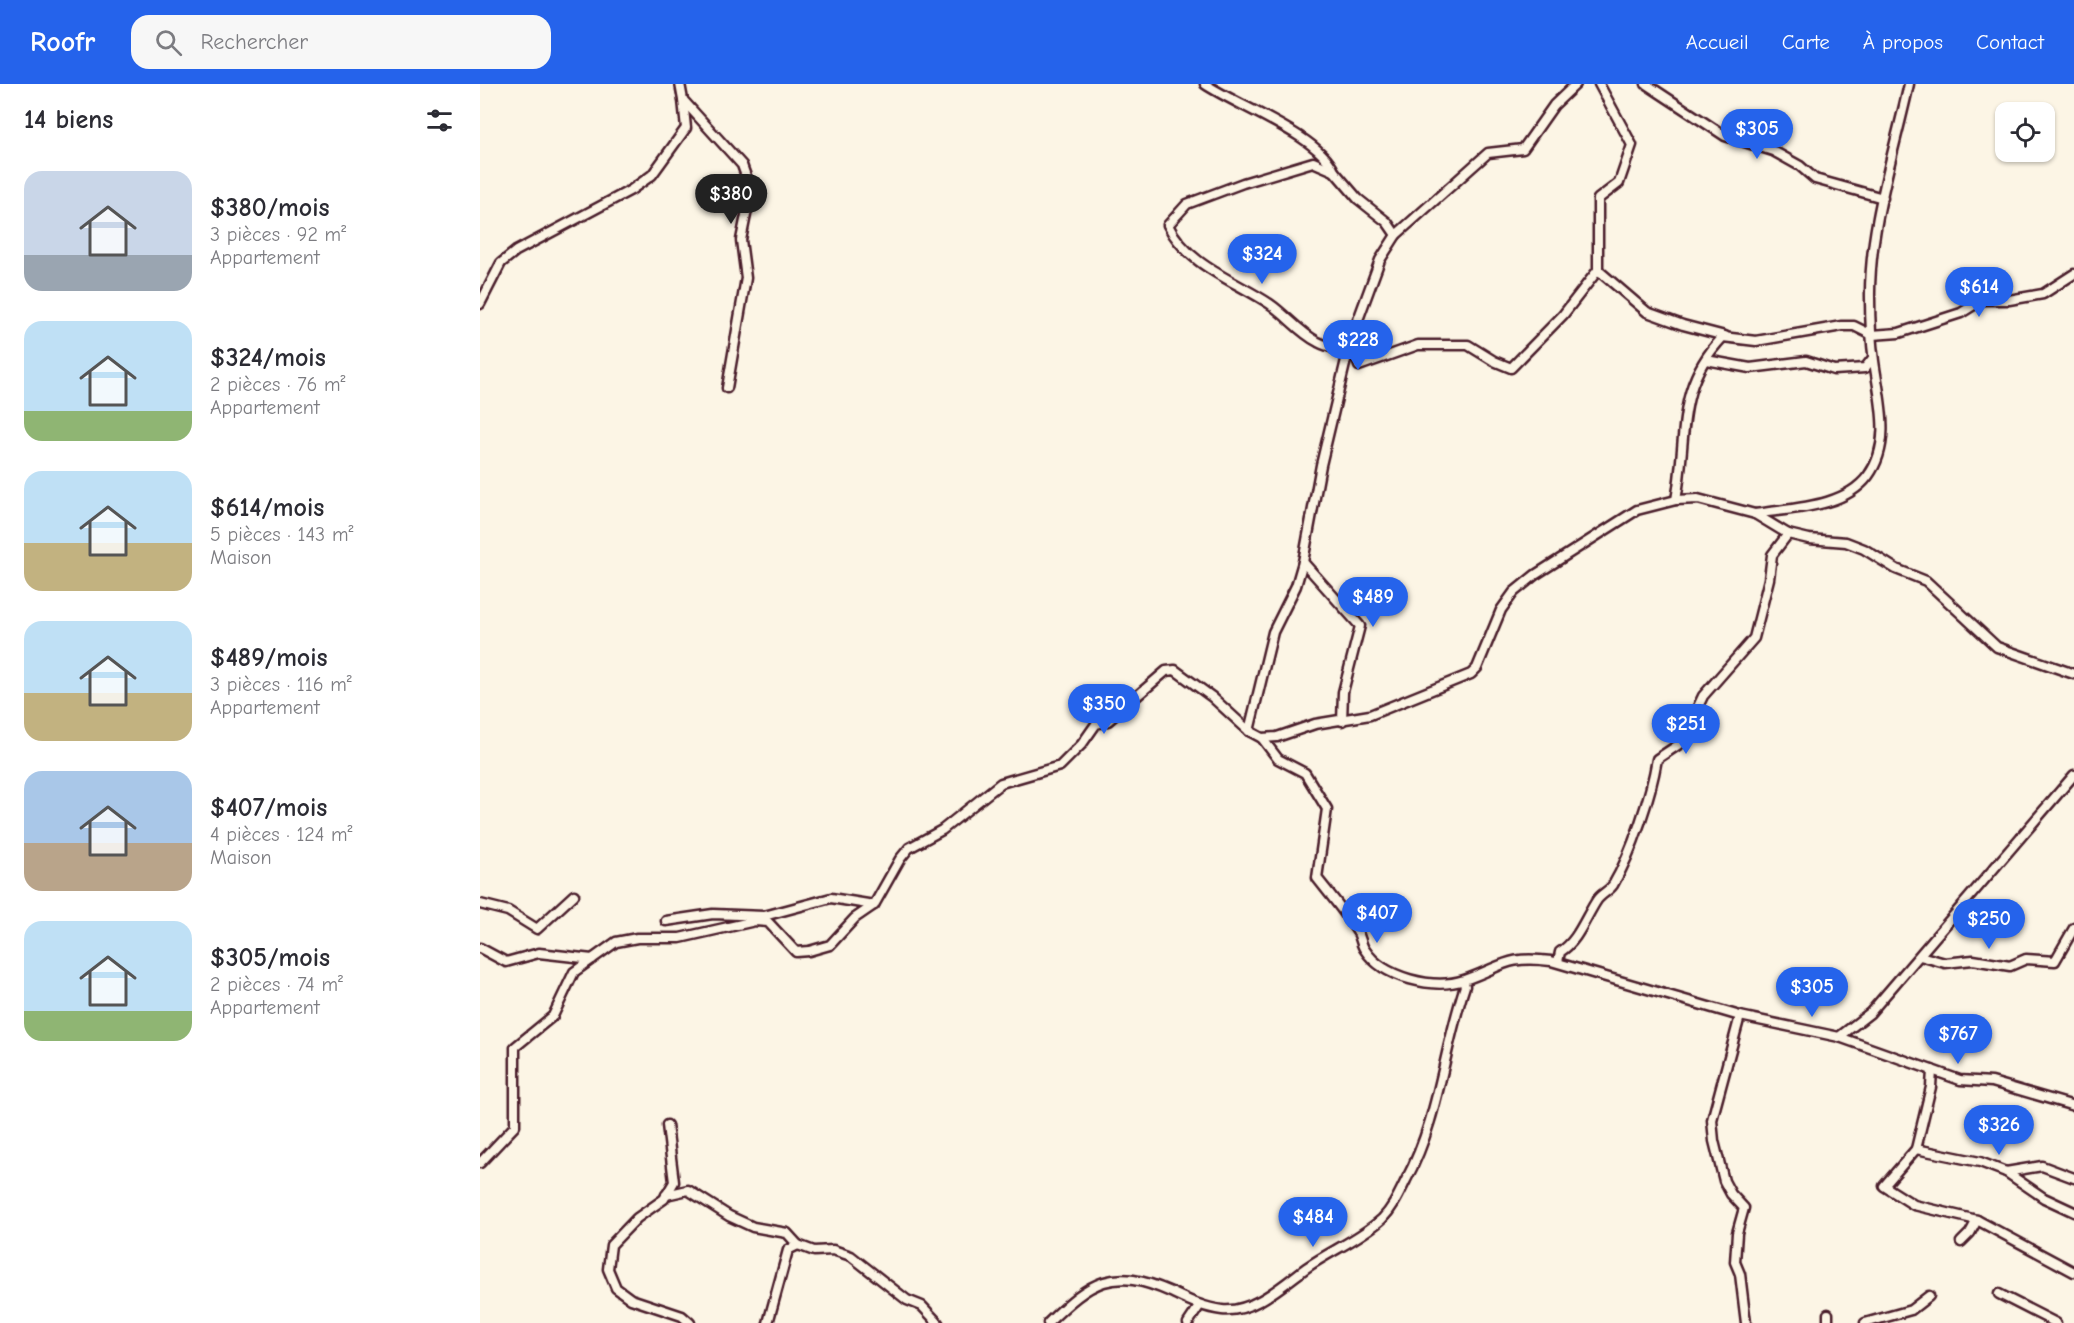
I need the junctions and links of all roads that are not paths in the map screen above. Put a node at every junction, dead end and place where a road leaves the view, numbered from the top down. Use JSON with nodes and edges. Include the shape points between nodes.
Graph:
{"nodes":[{"id":1,"x":680,"y":84,"type":"edge"},
{"id":2,"x":1205,"y":84,"type":"edge"},
{"id":3,"x":1576,"y":84,"type":"edge"},
{"id":4,"x":1599,"y":84,"type":"edge"},
{"id":5,"x":1646,"y":84,"type":"edge"},
{"id":6,"x":1909,"y":84,"type":"edge"},
{"id":7,"x":683,"y":100,"type":"junction"},
{"id":8,"x":1334,"y":171,"type":"junction"},
{"id":9,"x":1883,"y":198,"type":"junction"},
{"id":10,"x":1396,"y":235,"type":"junction"},
{"id":11,"x":1598,"y":270,"type":"junction"},
{"id":12,"x":2074,"y":274,"type":"edge"},
{"id":13,"x":480,"y":304,"type":"edge"},
{"id":14,"x":1872,"y":335,"type":"junction"},
{"id":15,"x":1725,"y":336,"type":"junction"},
{"id":16,"x":1351,"y":339,"type":"junction"},
{"id":17,"x":1349,"y":352,"type":"junction"},
{"id":18,"x":1873,"y":358,"type":"junction"},
{"id":19,"x":1706,"y":360,"type":"junction"},
{"id":20,"x":727,"y":388,"type":"dead end"},
{"id":21,"x":1676,"y":500,"type":"junction"},
{"id":22,"x":1755,"y":514,"type":"junction"},
{"id":23,"x":1788,"y":534,"type":"junction"},
{"id":24,"x":1303,"y":562,"type":"junction"},
{"id":25,"x":2074,"y":674,"type":"edge"},
{"id":26,"x":1342,"y":721,"type":"junction"},
{"id":27,"x":1249,"y":731,"type":"junction"},
{"id":28,"x":1262,"y":738,"type":"junction"},
{"id":29,"x":2074,"y":775,"type":"edge"},
{"id":30,"x":574,"y":895,"type":"dead end"},
{"id":31,"x":480,"y":904,"type":"edge"},
{"id":32,"x":874,"y":905,"type":"junction"},
{"id":33,"x":666,"y":921,"type":"dead end"},
{"id":34,"x":2074,"y":928,"type":"edge"},
{"id":35,"x":480,"y":948,"type":"edge"},
{"id":36,"x":1920,"y":957,"type":"junction"},
{"id":37,"x":592,"y":959,"type":"junction"},
{"id":38,"x":1558,"y":962,"type":"junction"},
{"id":39,"x":1463,"y":981,"type":"junction"},
{"id":40,"x":1740,"y":1016,"type":"junction"},
{"id":41,"x":1839,"y":1037,"type":"junction"},
{"id":42,"x":1932,"y":1070,"type":"junction"},
{"id":43,"x":2074,"y":1106,"type":"edge"},
{"id":44,"x":667,"y":1125,"type":"dead end"},
{"id":45,"x":1916,"y":1149,"type":"junction"},
{"id":46,"x":480,"y":1163,"type":"edge"},
{"id":47,"x":2006,"y":1172,"type":"junction"},
{"id":48,"x":2074,"y":1178,"type":"edge"},
{"id":49,"x":666,"y":1195,"type":"junction"},
{"id":50,"x":2074,"y":1212,"type":"edge"},
{"id":51,"x":1977,"y":1220,"type":"junction"},
{"id":52,"x":1961,"y":1242,"type":"dead end"},
{"id":53,"x":798,"y":1245,"type":"junction"},
{"id":54,"x":2074,"y":1272,"type":"edge"},
{"id":55,"x":1999,"y":1294,"type":"dead end"},
{"id":56,"x":1929,"y":1296,"type":"dead end"},
{"id":57,"x":1200,"y":1305,"type":"junction"},
{"id":58,"x":690,"y":1323,"type":"edge"},
{"id":59,"x":768,"y":1323,"type":"edge"},
{"id":60,"x":938,"y":1323,"type":"edge"},
{"id":61,"x":1048,"y":1323,"type":"edge"},
{"id":62,"x":1188,"y":1323,"type":"edge"},
{"id":63,"x":1746,"y":1323,"type":"edge"},
{"id":64,"x":1865,"y":1323,"type":"edge"},
{"id":65,"x":2056,"y":1323,"type":"edge"}],
"edges":[{"from":1,"to":7,"type":"street"},
{"from":2,"to":8,"type":"street","via":[[1312,145],[1328,159]]},
{"from":3,"to":10,"type":"street","via":[[1554,105],[1523,148],[1488,153]]},
{"from":4,"to":11,"type":"street","via":[[1632,145],[1619,183],[1598,199]]},
{"from":5,"to":9,"type":"street","via":[[1725,136],[1773,151],[1815,179]]},
{"from":6,"to":9,"type":"street"},
{"from":7,"to":13,"type":"street","via":[[686,128],[652,175],[516,251],[501,263]]},
{"from":7,"to":20,"type":"street","via":[[742,165],[747,179],[749,200],[741,240],[746,278]]},
{"from":8,"to":10,"type":"street"},
{"from":8,"to":17,"type":"street","via":[[1307,162],[1187,204],[1168,225],[1173,236],[1210,270],[1270,304],[1316,342]]},
{"from":9,"to":14,"type":"street","via":[[1870,276]]},
{"from":10,"to":16,"type":"street","via":[[1380,260]]},
{"from":11,"to":15,"type":"street","via":[[1647,312]]},
{"from":11,"to":16,"type":"street","via":[[1563,315],[1511,368],[1468,345],[1418,345],[1359,366]]},
{"from":12,"to":14,"type":"street","via":[[2043,294],[1982,300],[1932,324]]},
{"from":14,"to":15,"type":"street","via":[[1854,326],[1842,326],[1756,341]]},
{"from":14,"to":18,"type":"street"},
{"from":15,"to":19,"type":"street"},
{"from":16,"to":17,"type":"street"},
{"from":17,"to":24,"type":"street","via":[[1321,465]]},
{"from":18,"to":19,"type":"street","via":[[1865,368],[1841,370],[1806,361],[1750,368]]},
{"from":18,"to":22,"type":"street","via":[[1883,429],[1878,458],[1866,478],[1836,499]]},
{"from":19,"to":21,"type":"street","via":[[1697,372],[1683,421]]},
{"from":21,"to":22,"type":"street","via":[[1698,499]]},
{"from":21,"to":26,"type":"street","via":[[1637,510],[1620,519],[1524,584],[1501,610],[1471,674],[1394,707]]},
{"from":22,"to":23,"type":"street"},
{"from":23,"to":25,"type":"street","via":[[1846,542],[1864,549],[1926,582],[1997,647]]},
{"from":23,"to":38,"type":"street","via":[[1772,555],[1770,579],[1754,638],[1703,696],[1681,743],[1657,759],[1653,785],[1620,871],[1611,888],[1598,897],[1570,946],[1560,952]]},
{"from":24,"to":26,"type":"street","via":[[1360,626],[1343,692]]},
{"from":24,"to":27,"type":"street","via":[[1296,586],[1273,632]]},
{"from":26,"to":28,"type":"street","via":[[1315,724],[1277,738]]},
{"from":27,"to":28,"type":"street"},
{"from":27,"to":32,"type":"street","via":[[1175,669],[1166,671],[1108,721],[1096,724],[1060,766],[1001,783],[942,830],[909,848]]},
{"from":28,"to":39,"type":"street","via":[[1278,759],[1305,773],[1327,809],[1317,878],[1359,935],[1364,949],[1381,964],[1413,980],[1438,985]]},
{"from":29,"to":36,"type":"street"},
{"from":30,"to":31,"type":"street","via":[[537,929],[508,911]]},
{"from":32,"to":33,"type":"street","via":[[831,898],[764,916],[713,914]]},
{"from":32,"to":37,"type":"street","via":[[855,918],[830,945],[809,951],[796,952],[768,922],[755,921],[680,938],[616,942]]},
{"from":34,"to":36,"type":"street","via":[[2055,961],[2026,959],[2010,966],[1973,960],[1945,963]]},
{"from":35,"to":37,"type":"street","via":[[506,962],[539,953]]},
{"from":36,"to":41,"type":"street","via":[[1870,1013]]},
{"from":37,"to":46,"type":"street","via":[[574,972],[553,1016],[514,1047],[515,1126]]},
{"from":38,"to":39,"type":"street","via":[[1510,960]]},
{"from":38,"to":40,"type":"street"},
{"from":39,"to":57,"type":"street","via":[[1465,986],[1430,1127],[1415,1163],[1384,1216],[1273,1292],[1246,1306],[1225,1310]]},
{"from":40,"to":41,"type":"street"},
{"from":40,"to":63,"type":"street","via":[[1712,1120],[1724,1181],[1744,1208],[1735,1262]]},
{"from":41,"to":42,"type":"street"},
{"from":42,"to":43,"type":"street","via":[[1960,1080],[1992,1082]]},
{"from":42,"to":45,"type":"street"},
{"from":44,"to":49,"type":"street","via":[[674,1178]]},
{"from":45,"to":47,"type":"street","via":[[1980,1162]]},
{"from":45,"to":51,"type":"street","via":[[1884,1186],[1914,1205]]},
{"from":47,"to":48,"type":"street","via":[[2042,1166]]},
{"from":47,"to":50,"type":"street","via":[[2044,1198]]},
{"from":49,"to":53,"type":"street","via":[[688,1190],[753,1227],[788,1233]]},
{"from":49,"to":58,"type":"street","via":[[615,1241],[608,1254],[608,1269],[616,1288],[632,1299],[682,1316]]},
{"from":51,"to":52,"type":"street"},
{"from":51,"to":54,"type":"street"},
{"from":53,"to":59,"type":"street","via":[[788,1250]]},
{"from":53,"to":60,"type":"street","via":[[851,1256],[907,1300],[922,1306]]},
{"from":55,"to":65,"type":"street"},
{"from":56,"to":64,"type":"street","via":[[1911,1310]]},
{"from":57,"to":61,"type":"street","via":[[1146,1281],[1125,1278],[1086,1290]]},
{"from":57,"to":62,"type":"street"}]}
